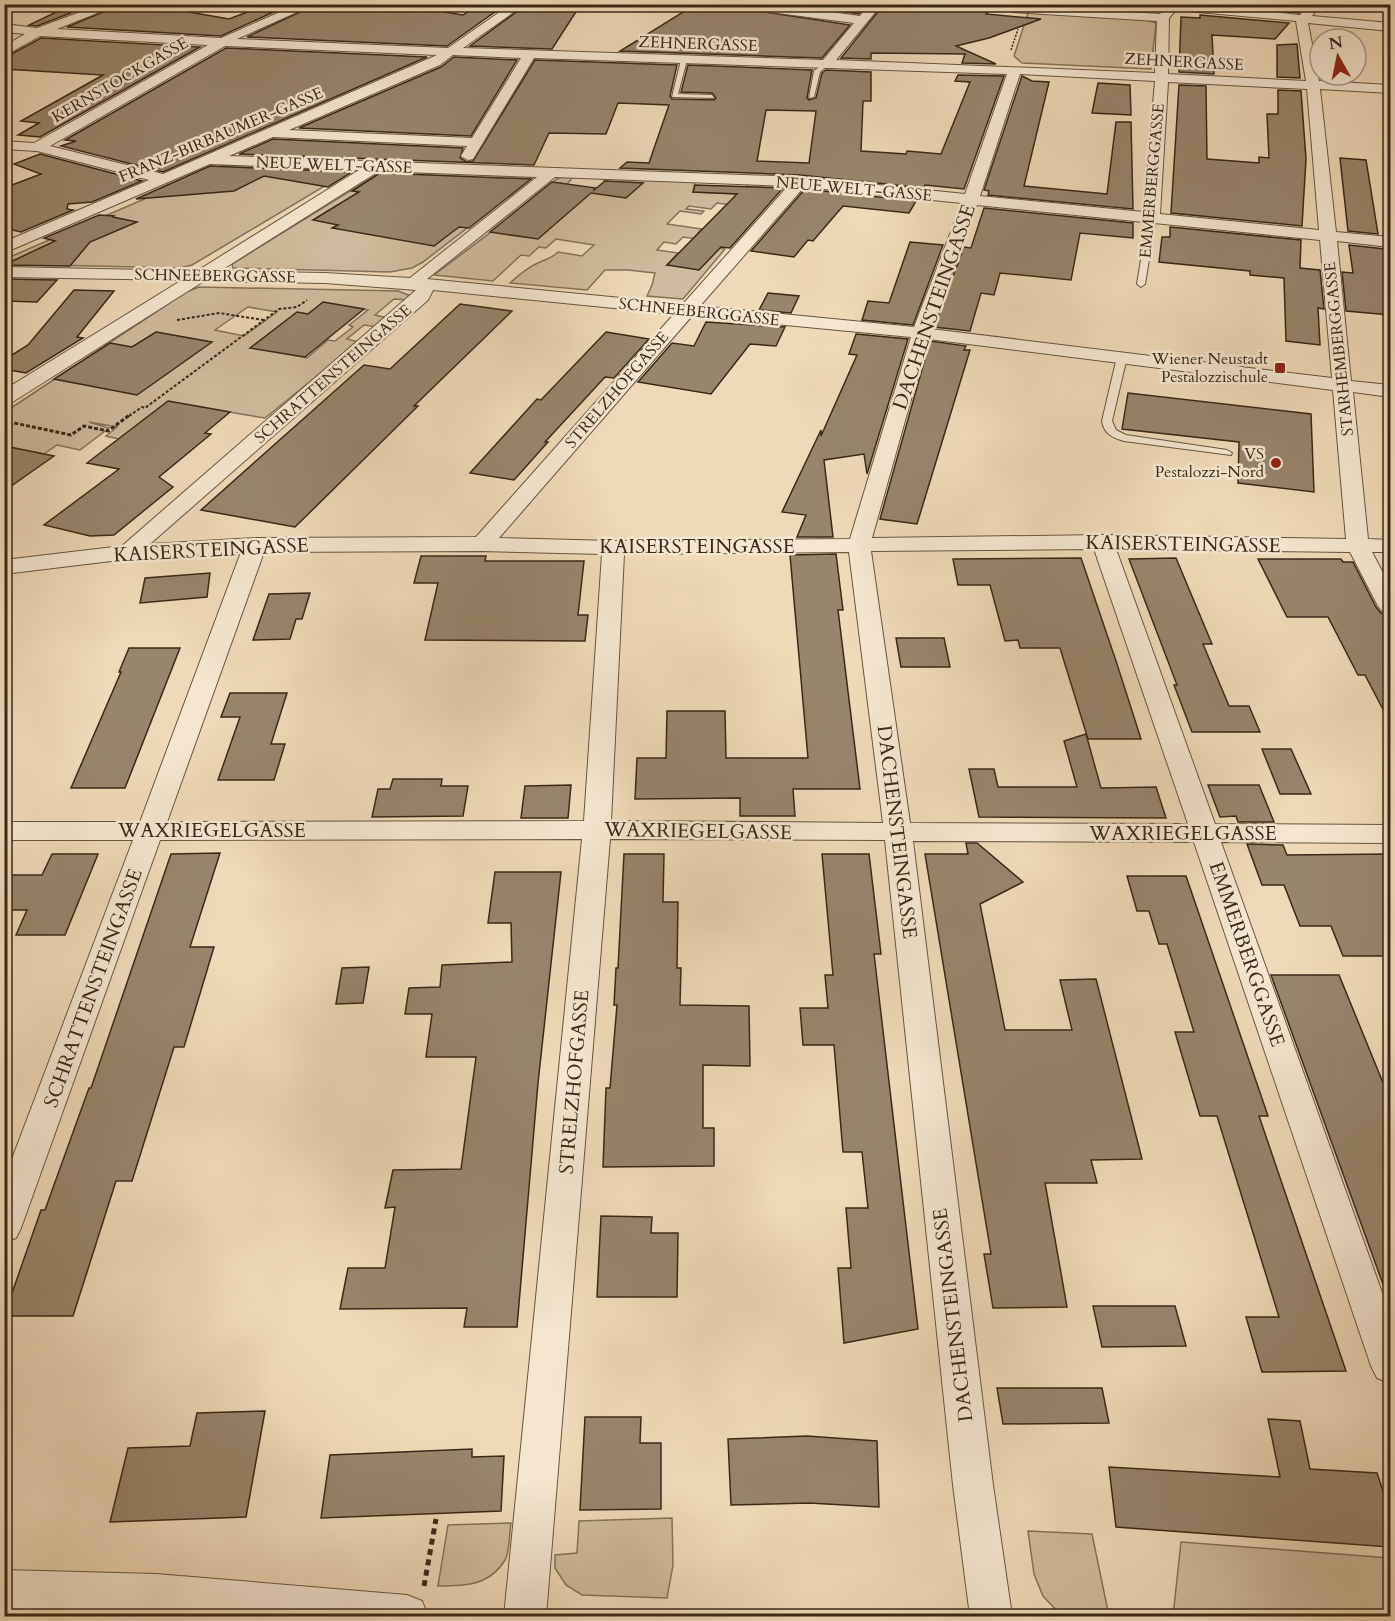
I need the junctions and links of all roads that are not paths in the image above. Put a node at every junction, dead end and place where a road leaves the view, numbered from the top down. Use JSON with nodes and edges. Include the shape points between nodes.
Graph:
{"nodes":[{"id":1,"x":114,"y":4,"type":"edge"},
{"id":2,"x":309,"y":4,"type":"edge"},
{"id":3,"x":519,"y":4,"type":"edge"},
{"id":4,"x":740,"y":4,"type":"edge"},
{"id":5,"x":876,"y":4,"type":"edge"},
{"id":6,"x":998,"y":4,"type":"edge"},
{"id":7,"x":1315,"y":4,"type":"edge"},
{"id":8,"x":1175,"y":5,"type":"edge"},
{"id":9,"x":1032,"y":7,"type":"edge"},
{"id":10,"x":1163,"y":18,"type":"junction"},
{"id":11,"x":1302,"y":20,"type":"junction"},
{"id":12,"x":862,"y":21,"type":"junction"},
{"id":13,"x":1390,"y":27,"type":"edge"},
{"id":14,"x":4,"y":28,"type":"edge"},
{"id":15,"x":38,"y":32,"type":"junction"},
{"id":16,"x":220,"y":42,"type":"junction"},
{"id":17,"x":4,"y":52,"type":"edge"},
{"id":18,"x":450,"y":52,"type":"junction"},
{"id":19,"x":529,"y":55,"type":"junction"},
{"id":20,"x":1308,"y":55,"type":"edge"},
{"id":21,"x":684,"y":60,"type":"junction"},
{"id":22,"x":1012,"y":63,"type":"junction"},
{"id":23,"x":826,"y":64,"type":"junction"},
{"id":24,"x":1162,"y":77,"type":"junction"},
{"id":25,"x":1308,"y":85,"type":"edge"},
{"id":26,"x":1313,"y":87,"type":"edge"},
{"id":27,"x":1352,"y":87,"type":"edge"},
{"id":28,"x":1390,"y":89,"type":"edge"},
{"id":29,"x":811,"y":96,"type":"dead end"},
{"id":30,"x":712,"y":97,"type":"dead end"},
{"id":31,"x":271,"y":134,"type":"junction"},
{"id":32,"x":477,"y":142,"type":"junction"},
{"id":33,"x":4,"y":144,"type":"edge"},
{"id":34,"x":37,"y":147,"type":"junction"},
{"id":35,"x":209,"y":160,"type":"junction"},
{"id":36,"x":376,"y":166,"type":"junction"},
{"id":37,"x":460,"y":170,"type":"junction"},
{"id":38,"x":550,"y":174,"type":"junction"},
{"id":39,"x":164,"y":179,"type":"junction"},
{"id":40,"x":800,"y":182,"type":"junction"},
{"id":41,"x":971,"y":199,"type":"junction"},
{"id":42,"x":1152,"y":217,"type":"junction"},
{"id":43,"x":1328,"y":235,"type":"junction"},
{"id":44,"x":1390,"y":242,"type":"edge"},
{"id":45,"x":4,"y":248,"type":"edge"},
{"id":46,"x":4,"y":272,"type":"edge"},
{"id":47,"x":197,"y":276,"type":"junction"},
{"id":48,"x":1141,"y":284,"type":"dead end"},
{"id":49,"x":422,"y":285,"type":"junction"},
{"id":50,"x":686,"y":311,"type":"junction"},
{"id":51,"x":921,"y":333,"type":"junction"},
{"id":52,"x":1122,"y":357,"type":"junction"},
{"id":53,"x":1343,"y":385,"type":"junction"},
{"id":54,"x":1390,"y":391,"type":"edge"},
{"id":55,"x":4,"y":399,"type":"edge"},
{"id":56,"x":1227,"y":453,"type":"dead end"},
{"id":57,"x":1103,"y":542,"type":"junction"},
{"id":58,"x":482,"y":544,"type":"junction"},
{"id":59,"x":255,"y":545,"type":"junction"},
{"id":60,"x":859,"y":545,"type":"junction"},
{"id":61,"x":1358,"y":546,"type":"junction"},
{"id":62,"x":1390,"y":546,"type":"edge"},
{"id":63,"x":613,"y":548,"type":"junction"},
{"id":64,"x":128,"y":552,"type":"junction"},
{"id":65,"x":4,"y":567,"type":"edge"},
{"id":66,"x":1390,"y":606,"type":"edge"},
{"id":67,"x":597,"y":830,"type":"junction"},
{"id":68,"x":4,"y":831,"type":"edge"},
{"id":69,"x":151,"y":831,"type":"junction"},
{"id":70,"x":1204,"y":832,"type":"junction"},
{"id":71,"x":898,"y":833,"type":"junction"},
{"id":72,"x":1390,"y":834,"type":"edge"},
{"id":73,"x":4,"y":1228,"type":"edge"},
{"id":74,"x":1390,"y":1366,"type":"edge"},
{"id":75,"x":4,"y":1591,"type":"edge"},
{"id":76,"x":415,"y":1606,"type":"edge"},
{"id":77,"x":525,"y":1617,"type":"edge"},
{"id":78,"x":991,"y":1617,"type":"edge"}],
"edges":[{"from":1,"to":15,"type":"street"},
{"from":2,"to":16,"type":"street","name":"KERNSTOCKGASSE"},
{"from":3,"to":18,"type":"street","name":"FRANZ-BIRBAUMER-GASSE"},
{"from":4,"to":12,"type":"street"},
{"from":5,"to":12,"type":"street"},
{"from":6,"to":9,"type":"street"},
{"from":7,"to":11,"type":"street"},
{"from":8,"to":10,"type":"street"},
{"from":8,"to":11,"type":"street"},
{"from":9,"to":10,"type":"street"},
{"from":10,"to":24,"type":"street","name":"EMMERBERGGASSE"},
{"from":11,"to":13,"type":"street"},
{"from":11,"to":20,"type":"street","name":"STARHEMBERGGASSE"},
{"from":12,"to":23,"type":"street"},
{"from":14,"to":15,"type":"street","name":"ZEHNERGASSE"},
{"from":15,"to":16,"type":"street","name":"ZEHNERGASSE"},
{"from":15,"to":17,"type":"street"},
{"from":16,"to":18,"type":"street","name":"ZEHNERGASSE"},
{"from":16,"to":34,"type":"street","name":"KERNSTOCKGASSE"},
{"from":18,"to":19,"type":"street","name":"ZEHNERGASSE"},
{"from":18,"to":31,"type":"street","name":"FRANZ-BIRBAUMER-GASSE"},
{"from":19,"to":21,"type":"street","name":"ZEHNERGASSE"},
{"from":19,"to":32,"type":"street"},
{"from":21,"to":23,"type":"street","name":"ZEHNERGASSE"},
{"from":21,"to":30,"type":"lane","via":[[674,96]]},
{"from":22,"to":23,"type":"street","name":"ZEHNERGASSE"},
{"from":22,"to":24,"type":"street","name":"ZEHNERGASSE"},
{"from":22,"to":41,"type":"street","name":"DACHENSTEINGASSE"},
{"from":23,"to":29,"type":"lane","via":[[817,71]]},
{"from":24,"to":25,"type":"street","name":"ZEHNERGASSE"},
{"from":24,"to":42,"type":"street","name":"EMMERBERGGASSE"},
{"from":26,"to":43,"type":"street","name":"STARHEMBERGGASSE"},
{"from":27,"to":28,"type":"street","name":"ZEHNERGASSE"},
{"from":31,"to":32,"type":"street","name":"NEUE WELT-GASSE"},
{"from":31,"to":35,"type":"street","name":"FRANZ-BIRBAUMER-GASSE"},
{"from":32,"to":37,"type":"street"},
{"from":33,"to":34,"type":"street"},
{"from":34,"to":39,"type":"street"},
{"from":35,"to":36,"type":"street","name":"NEUE WELT-GASSE"},
{"from":35,"to":39,"type":"street","name":"FRANZ-BIRBAUMER-GASSE"},
{"from":36,"to":37,"type":"street","name":"NEUE WELT-GASSE"},
{"from":36,"to":47,"type":"street"},
{"from":37,"to":38,"type":"street","name":"NEUE WELT-GASSE"},
{"from":38,"to":40,"type":"street","name":"NEUE WELT-GASSE"},
{"from":38,"to":49,"type":"street","name":"SCHRATTENSTEINGASSE","via":[[418,278]]},
{"from":39,"to":45,"type":"street","name":"FRANZ-BIRBAUMER-GASSE"},
{"from":40,"to":41,"type":"street","name":"NEUE WELT-GASSE"},
{"from":40,"to":50,"type":"street","name":"STRELZHOFGASSE"},
{"from":41,"to":42,"type":"street","name":"NEUE WELT-GASSE"},
{"from":41,"to":51,"type":"street","name":"DACHENSTEINGASSE"},
{"from":42,"to":43,"type":"street","name":"NEUE WELT-GASSE"},
{"from":42,"to":48,"type":"lane","name":"EMMERBERGGASSE"},
{"from":43,"to":44,"type":"street","name":"NEUE WELT-GASSE"},
{"from":43,"to":53,"type":"street","name":"STARHEMBERGGASSE"},
{"from":46,"to":47,"type":"street","name":"SCHNEEBERGGASSE"},
{"from":47,"to":49,"type":"street","name":"SCHNEEBERGGASSE","via":[[325,278]]},
{"from":47,"to":55,"type":"street"},
{"from":49,"to":50,"type":"street","name":"SCHNEEBERGGASSE"},
{"from":49,"to":64,"type":"street","name":"SCHRATTENSTEINGASSE","via":[[422,296]]},
{"from":50,"to":51,"type":"street","name":"SCHNEEBERGGASSE"},
{"from":50,"to":58,"type":"street","name":"STRELZHOFGASSE"},
{"from":51,"to":52,"type":"street","name":"SCHNEEBERGGASSE"},
{"from":51,"to":60,"type":"street","name":"DACHENSTEINGASSE"},
{"from":52,"to":53,"type":"street","name":"SCHNEEBERGGASSE"},
{"from":52,"to":56,"type":"lane","via":[[1107,421],[1113,434]]},
{"from":53,"to":54,"type":"street","name":"SCHNEEBERGGASSE"},
{"from":53,"to":61,"type":"street","name":"STARHEMBERGGASSE"},
{"from":57,"to":60,"type":"street","name":"KAISERSTEINGASSE"},
{"from":57,"to":61,"type":"street","name":"KAISERSTEINGASSE"},
{"from":57,"to":70,"type":"street","name":"EMMERBERGGASSE"},
{"from":58,"to":59,"type":"street","name":"KAISERSTEINGASSE"},
{"from":58,"to":63,"type":"street","name":"KAISERSTEINGASSE"},
{"from":59,"to":64,"type":"street","name":"KAISERSTEINGASSE"},
{"from":59,"to":69,"type":"street","name":"SCHRATTENSTEINGASSE"},
{"from":60,"to":63,"type":"street","name":"KAISERSTEINGASSE"},
{"from":60,"to":71,"type":"street","name":"DACHENSTEINGASSE"},
{"from":61,"to":62,"type":"street","name":"KAISERSTEINGASSE"},
{"from":61,"to":66,"type":"street","name":"STARHEMBERGGASSE"},
{"from":63,"to":67,"type":"street","name":"STRELZHOFGASSE"},
{"from":64,"to":65,"type":"street","name":"KAISERSTEINGASSE"},
{"from":67,"to":69,"type":"street","name":"WAXRIEGELGASSE"},
{"from":67,"to":71,"type":"street","name":"WAXRIEGELGASSE"},
{"from":67,"to":77,"type":"street","name":"STRELZHOFGASSE"},
{"from":68,"to":69,"type":"street","name":"WAXRIEGELGASSE"},
{"from":69,"to":73,"type":"street","name":"SCHRATTENSTEINGASSE"},
{"from":70,"to":71,"type":"street","name":"WAXRIEGELGASSE"},
{"from":70,"to":72,"type":"street","name":"WAXRIEGELGASSE"},
{"from":70,"to":74,"type":"street","name":"EMMERBERGGASSE"},
{"from":71,"to":78,"type":"street","name":"DACHENSTEINGASSE"},
{"from":75,"to":76,"type":"street"}]}
